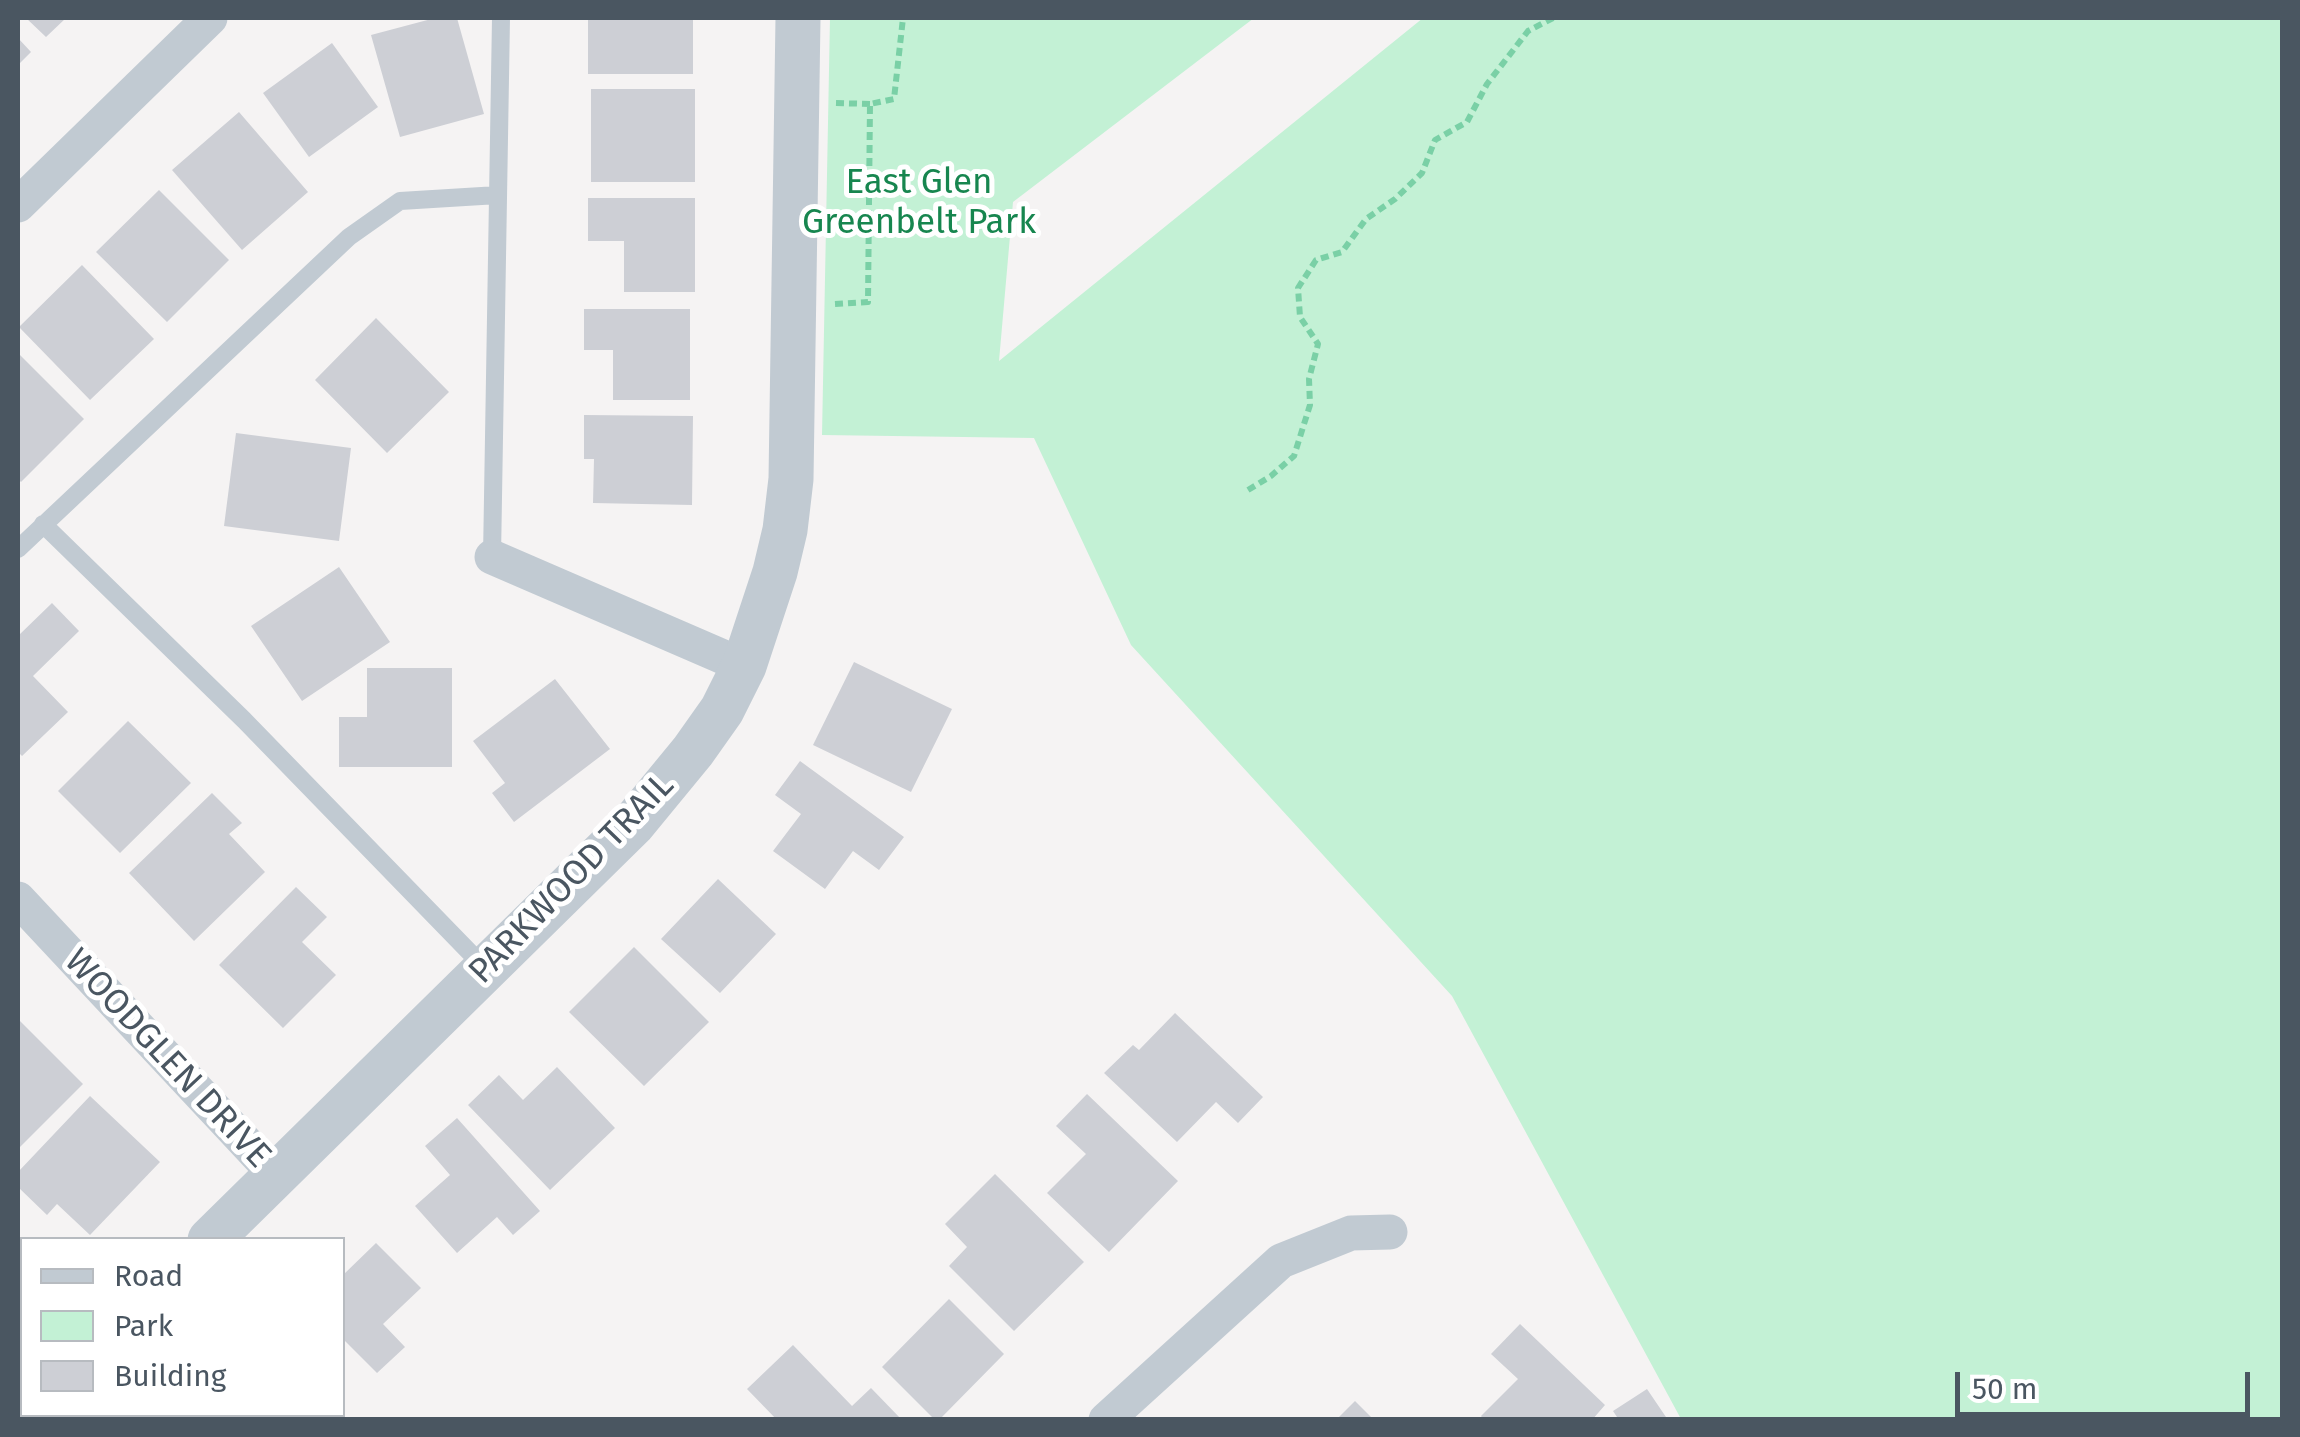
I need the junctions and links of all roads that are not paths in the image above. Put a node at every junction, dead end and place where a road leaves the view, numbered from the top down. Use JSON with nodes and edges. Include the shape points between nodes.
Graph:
{"nodes":[{"id":1,"x":210,"y":18,"type":"edge"},
{"id":2,"x":502,"y":18,"type":"edge"},
{"id":3,"x":798,"y":18,"type":"edge"},
{"id":4,"x":498,"y":195,"type":"junction"},
{"id":5,"x":18,"y":205,"type":"edge"},
{"id":6,"x":43,"y":524,"type":"junction"},
{"id":7,"x":18,"y":548,"type":"edge"},
{"id":8,"x":492,"y":557,"type":"joint"},
{"id":9,"x":744,"y":666,"type":"junction"},
{"id":10,"x":18,"y":899,"type":"edge"},
{"id":11,"x":486,"y":970,"type":"junction"},
{"id":12,"x":276,"y":1175,"type":"junction"},
{"id":13,"x":1390,"y":1232,"type":"dead end"},
{"id":14,"x":213,"y":1237,"type":"edge"},
{"id":15,"x":1106,"y":1420,"type":"edge"}],
"edges":[{"from":1,"to":5,"type":"street"},
{"from":2,"to":4,"type":"lane"},
{"from":3,"to":9,"type":"street","name":"PARKWOOD TRAIL","via":[[791,478],[775,572]]},
{"from":4,"to":6,"type":"lane","via":[[400,202],[349,237]]},
{"from":4,"to":8,"type":"lane"},
{"from":6,"to":7,"type":"lane"},
{"from":6,"to":11,"type":"lane"},
{"from":8,"to":9,"type":"street"},
{"from":9,"to":11,"type":"street","name":"PARKWOOD TRAIL","via":[[722,710],[633,824]]},
{"from":10,"to":12,"type":"street","name":"WOODGLEN DRIVE"},
{"from":11,"to":12,"type":"street","name":"PARKWOOD TRAIL"},
{"from":12,"to":14,"type":"street","name":"PARKWOOD TRAIL"},
{"from":13,"to":15,"type":"street","via":[[1351,1233],[1280,1261]]}]}
